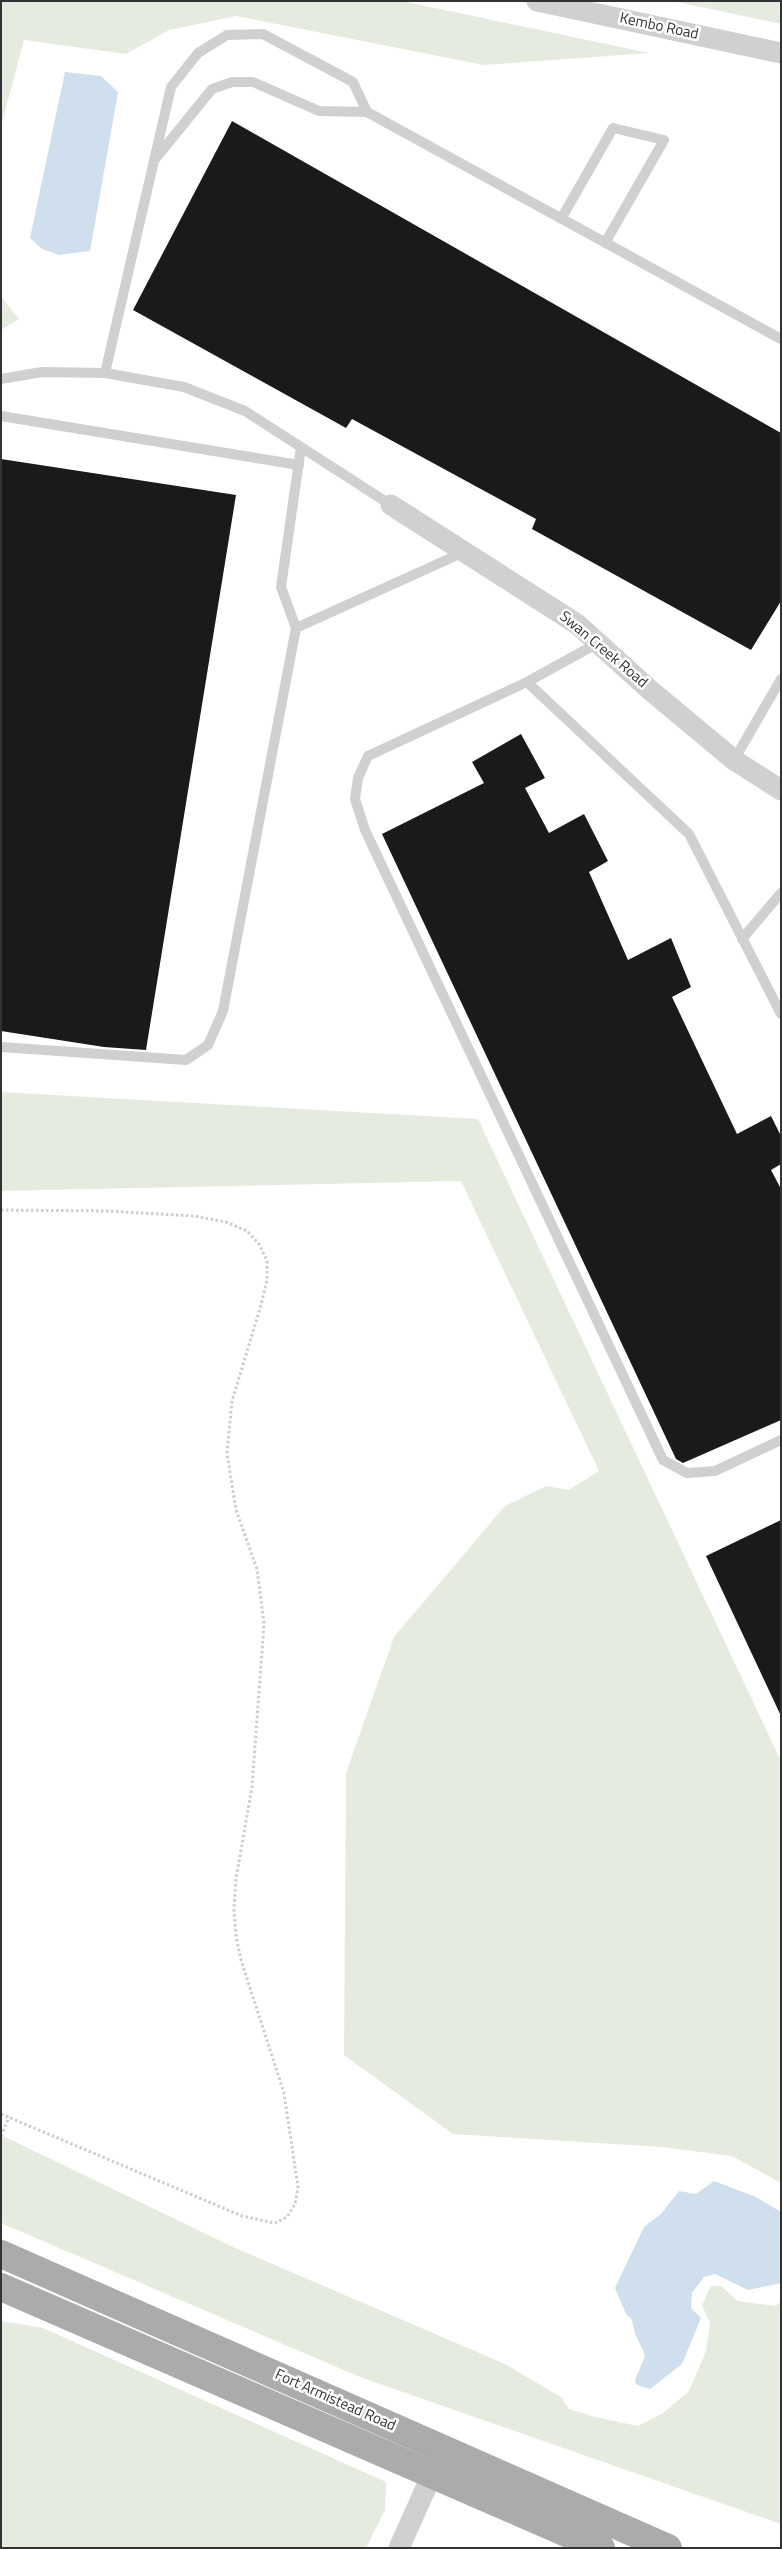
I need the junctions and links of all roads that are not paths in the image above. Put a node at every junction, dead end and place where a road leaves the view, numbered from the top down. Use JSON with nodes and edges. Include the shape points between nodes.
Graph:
{"nodes":[{"id":1,"x":537,"y":1,"type":"edge"},
{"id":2,"x":781,"y":53,"type":"edge"},
{"id":3,"x":367,"y":112,"type":"junction"},
{"id":4,"x":154,"y":160,"type":"junction"},
{"id":5,"x":561,"y":219,"type":"junction"},
{"id":6,"x":605,"y":243,"type":"junction"},
{"id":7,"x":781,"y":340,"type":"edge"},
{"id":8,"x":105,"y":373,"type":"junction"},
{"id":9,"x":1,"y":379,"type":"edge"},
{"id":10,"x":1,"y":416,"type":"edge"},
{"id":11,"x":301,"y":447,"type":"junction"},
{"id":12,"x":299,"y":465,"type":"junction"},
{"id":13,"x":392,"y":505,"type":"joint"},
{"id":14,"x":465,"y":552,"type":"junction"},
{"id":15,"x":296,"y":628,"type":"junction"},
{"id":16,"x":598,"y":643,"type":"junction"},
{"id":17,"x":781,"y":679,"type":"edge"},
{"id":18,"x":527,"y":682,"type":"junction"},
{"id":19,"x":734,"y":760,"type":"junction"},
{"id":20,"x":781,"y":790,"type":"edge"},
{"id":21,"x":781,"y":894,"type":"edge"},
{"id":22,"x":742,"y":939,"type":"junction"},
{"id":23,"x":781,"y":1014,"type":"edge"},
{"id":24,"x":1,"y":1047,"type":"edge"},
{"id":25,"x":781,"y":1440,"type":"edge"},
{"id":26,"x":1,"y":2254,"type":"edge"},
{"id":27,"x":1,"y":2287,"type":"edge"},
{"id":28,"x":438,"y":2461,"type":"junction"},
{"id":29,"x":399,"y":2548,"type":"edge"},
{"id":30,"x":601,"y":2548,"type":"edge"},
{"id":31,"x":668,"y":2548,"type":"edge"}],
"edges":[{"from":1,"to":2,"type":"street","name":"Kembo Road"},
{"from":3,"to":4,"type":"lane","via":[[319,111],[253,82],[232,82],[212,89]]},
{"from":3,"to":4,"type":"lane","via":[[353,82],[263,34],[227,35],[198,53],[171,87]]},
{"from":3,"to":5,"type":"lane"},
{"from":4,"to":8,"type":"lane"},
{"from":5,"to":6,"type":"lane"},
{"from":5,"to":6,"type":"lane","via":[[613,128],[664,140]]},
{"from":6,"to":7,"type":"lane"},
{"from":8,"to":9,"type":"lane","via":[[42,372]]},
{"from":8,"to":11,"type":"lane","via":[[184,387],[245,411]]},
{"from":10,"to":12,"type":"lane"},
{"from":11,"to":12,"type":"lane"},
{"from":11,"to":13,"type":"lane"},
{"from":12,"to":15,"type":"lane","via":[[281,587]]},
{"from":13,"to":14,"type":"street","name":"Swan Creek Road"},
{"from":14,"to":15,"type":"lane"},
{"from":14,"to":16,"type":"street","name":"Swan Creek Road","via":[[577,624]]},
{"from":15,"to":24,"type":"lane","via":[[223,1011],[208,1045],[186,1060]]},
{"from":16,"to":18,"type":"lane"},
{"from":16,"to":19,"type":"street","name":"Swan Creek Road"},
{"from":17,"to":19,"type":"lane"},
{"from":18,"to":22,"type":"lane","via":[[689,834]]},
{"from":18,"to":25,"type":"lane","via":[[368,756],[358,778],[355,799],[364,830],[663,1460],[687,1473],[715,1471]]},
{"from":19,"to":20,"type":"street","name":"Swan Creek Road"},
{"from":21,"to":22,"type":"lane"},
{"from":22,"to":23,"type":"lane"},
{"from":26,"to":28,"type":"main road","name":"Fort Armistead Road"},
{"from":27,"to":28,"type":"main road","name":"Fort Armistead Road"},
{"from":28,"to":29,"type":"street"},
{"from":28,"to":30,"type":"main road","name":"Fort Armistead Road"},
{"from":28,"to":31,"type":"main road","name":"Fort Armistead Road"}]}
